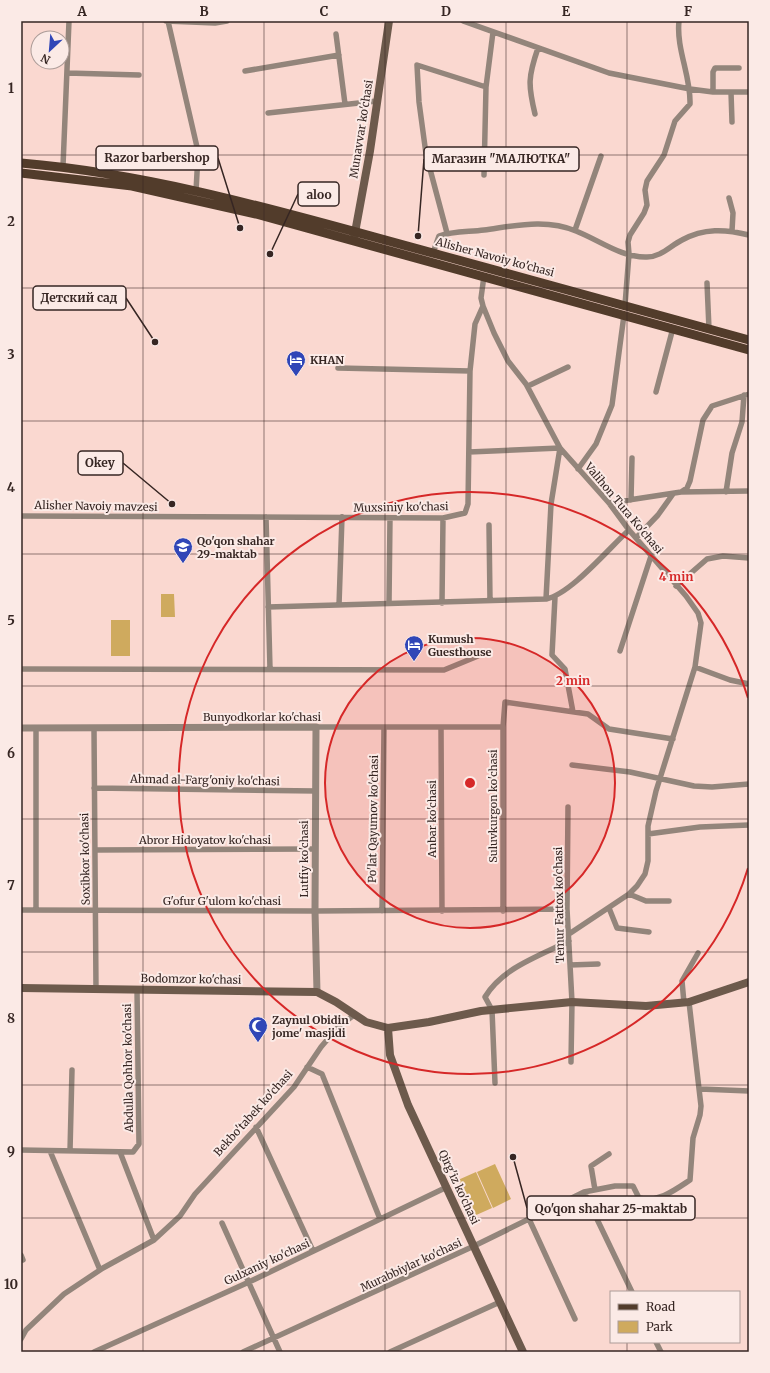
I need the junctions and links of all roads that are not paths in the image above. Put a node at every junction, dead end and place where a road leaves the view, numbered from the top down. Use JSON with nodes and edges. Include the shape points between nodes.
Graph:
{"nodes":[{"id":1,"x":69,"y":21,"type":"edge"},
{"id":2,"x":167,"y":21,"type":"edge"},
{"id":3,"x":227,"y":21,"type":"edge"},
{"id":4,"x":390,"y":21,"type":"edge"},
{"id":5,"x":463,"y":21,"type":"edge"},
{"id":6,"x":679,"y":21,"type":"edge"},
{"id":7,"x":216,"y":22,"type":"edge"},
{"id":8,"x":493,"y":32,"type":"junction"},
{"id":9,"x":336,"y":34,"type":"dead end"},
{"id":10,"x":538,"y":48,"type":"junction"},
{"id":11,"x":339,"y":55,"type":"junction"},
{"id":12,"x":740,"y":68,"type":"dead end"},
{"id":13,"x":245,"y":71,"type":"dead end"},
{"id":14,"x":67,"y":74,"type":"junction"},
{"id":15,"x":139,"y":75,"type":"dead end"},
{"id":16,"x":486,"y":88,"type":"junction"},
{"id":17,"x":690,"y":89,"type":"junction"},
{"id":18,"x":713,"y":92,"type":"junction"},
{"id":19,"x":731,"y":92,"type":"junction"},
{"id":20,"x":749,"y":92,"type":"edge"},
{"id":21,"x":377,"y":101,"type":"junction"},
{"id":22,"x":345,"y":104,"type":"junction"},
{"id":23,"x":268,"y":113,"type":"dead end"},
{"id":24,"x":535,"y":114,"type":"dead end"},
{"id":25,"x":732,"y":122,"type":"dead end"},
{"id":26,"x":601,"y":156,"type":"dead end"},
{"id":27,"x":21,"y":163,"type":"edge"},
{"id":28,"x":63,"y":166,"type":"junction"},
{"id":29,"x":21,"y":173,"type":"edge"},
{"id":30,"x":484,"y":175,"type":"dead end"},
{"id":31,"x":196,"y":191,"type":"junction"},
{"id":32,"x":729,"y":198,"type":"dead end"},
{"id":33,"x":575,"y":230,"type":"junction"},
{"id":34,"x":355,"y":231,"type":"junction"},
{"id":35,"x":732,"y":231,"type":"junction"},
{"id":36,"x":447,"y":233,"type":"junction"},
{"id":37,"x":749,"y":235,"type":"edge"},
{"id":38,"x":354,"y":241,"type":"junction"},
{"id":39,"x":433,"y":253,"type":"junction"},
{"id":40,"x":629,"y":254,"type":"junction"},
{"id":41,"x":484,"y":276,"type":"junction"},
{"id":42,"x":707,"y":283,"type":"dead end"},
{"id":43,"x":483,"y":306,"type":"junction"},
{"id":44,"x":624,"y":310,"type":"junction"},
{"id":45,"x":673,"y":328,"type":"junction"},
{"id":46,"x":709,"y":329,"type":"junction"},
{"id":47,"x":749,"y":340,"type":"edge"},
{"id":48,"x":749,"y":350,"type":"edge"},
{"id":49,"x":568,"y":367,"type":"dead end"},
{"id":50,"x":338,"y":368,"type":"dead end"},
{"id":51,"x":470,"y":371,"type":"junction"},
{"id":52,"x":528,"y":386,"type":"junction"},
{"id":53,"x":656,"y":392,"type":"dead end"},
{"id":54,"x":747,"y":395,"type":"edge"},
{"id":55,"x":560,"y":448,"type":"junction"},
{"id":56,"x":469,"y":452,"type":"junction"},
{"id":57,"x":632,"y":458,"type":"dead end"},
{"id":58,"x":578,"y":469,"type":"junction"},
{"id":59,"x":749,"y":491,"type":"edge"},
{"id":60,"x":681,"y":492,"type":"junction"},
{"id":61,"x":726,"y":492,"type":"junction"},
{"id":62,"x":673,"y":494,"type":"junction"},
{"id":63,"x":631,"y":500,"type":"junction"},
{"id":64,"x":609,"y":503,"type":"junction"},
{"id":65,"x":21,"y":516,"type":"edge"},
{"id":66,"x":266,"y":517,"type":"junction"},
{"id":67,"x":342,"y":517,"type":"junction"},
{"id":68,"x":390,"y":518,"type":"junction"},
{"id":69,"x":443,"y":518,"type":"junction"},
{"id":70,"x":489,"y":525,"type":"dead end"},
{"id":71,"x":628,"y":530,"type":"junction"},
{"id":72,"x":636,"y":538,"type":"junction"},
{"id":73,"x":651,"y":556,"type":"junction"},
{"id":74,"x":749,"y":558,"type":"edge"},
{"id":75,"x":676,"y":586,"type":"junction"},
{"id":76,"x":555,"y":597,"type":"junction"},
{"id":77,"x":546,"y":599,"type":"junction"},
{"id":78,"x":490,"y":600,"type":"junction"},
{"id":79,"x":389,"y":603,"type":"junction"},
{"id":80,"x":442,"y":603,"type":"junction"},
{"id":81,"x":339,"y":605,"type":"junction"},
{"id":82,"x":268,"y":607,"type":"junction"},
{"id":83,"x":620,"y":651,"type":"dead end"},
{"id":84,"x":478,"y":656,"type":"dead end"},
{"id":85,"x":695,"y":667,"type":"junction"},
{"id":86,"x":21,"y":669,"type":"edge"},
{"id":87,"x":270,"y":670,"type":"junction"},
{"id":88,"x":749,"y":684,"type":"edge"},
{"id":89,"x":574,"y":712,"type":"junction"},
{"id":90,"x":316,"y":727,"type":"junction"},
{"id":91,"x":384,"y":727,"type":"junction"},
{"id":92,"x":441,"y":727,"type":"junction"},
{"id":93,"x":503,"y":727,"type":"junction"},
{"id":94,"x":21,"y":728,"type":"edge"},
{"id":95,"x":36,"y":728,"type":"junction"},
{"id":96,"x":94,"y":729,"type":"junction"},
{"id":97,"x":673,"y":739,"type":"junction"},
{"id":98,"x":572,"y":765,"type":"dead end"},
{"id":99,"x":660,"y":779,"type":"junction"},
{"id":100,"x":749,"y":784,"type":"edge"},
{"id":101,"x":94,"y":788,"type":"junction"},
{"id":102,"x":316,"y":791,"type":"junction"},
{"id":103,"x":568,"y":807,"type":"dead end"},
{"id":104,"x":749,"y":826,"type":"edge"},
{"id":105,"x":648,"y":834,"type":"junction"},
{"id":106,"x":315,"y":849,"type":"junction"},
{"id":107,"x":95,"y":850,"type":"junction"},
{"id":108,"x":629,"y":894,"type":"junction"},
{"id":109,"x":669,"y":901,"type":"dead end"},
{"id":110,"x":608,"y":908,"type":"junction"},
{"id":111,"x":567,"y":909,"type":"junction"},
{"id":112,"x":21,"y":910,"type":"edge"},
{"id":113,"x":36,"y":910,"type":"junction"},
{"id":114,"x":96,"y":911,"type":"junction"},
{"id":115,"x":315,"y":911,"type":"junction"},
{"id":116,"x":382,"y":911,"type":"junction"},
{"id":117,"x":442,"y":911,"type":"junction"},
{"id":118,"x":503,"y":911,"type":"junction"},
{"id":119,"x":649,"y":932,"type":"dead end"},
{"id":120,"x":569,"y":934,"type":"junction"},
{"id":121,"x":569,"y":942,"type":"junction"},
{"id":122,"x":698,"y":953,"type":"dead end"},
{"id":123,"x":598,"y":964,"type":"dead end"},
{"id":124,"x":570,"y":965,"type":"junction"},
{"id":125,"x":749,"y":982,"type":"edge"},
{"id":126,"x":21,"y":988,"type":"edge"},
{"id":127,"x":96,"y":989,"type":"junction"},
{"id":128,"x":137,"y":989,"type":"junction"},
{"id":129,"x":317,"y":992,"type":"junction"},
{"id":130,"x":572,"y":1002,"type":"junction"},
{"id":131,"x":686,"y":1002,"type":"junction"},
{"id":132,"x":492,"y":1010,"type":"junction"},
{"id":133,"x":354,"y":1015,"type":"junction"},
{"id":134,"x":388,"y":1028,"type":"junction"},
{"id":135,"x":571,"y":1062,"type":"dead end"},
{"id":136,"x":307,"y":1067,"type":"junction"},
{"id":137,"x":72,"y":1070,"type":"dead end"},
{"id":138,"x":495,"y":1083,"type":"dead end"},
{"id":139,"x":700,"y":1089,"type":"junction"},
{"id":140,"x":749,"y":1091,"type":"edge"},
{"id":141,"x":256,"y":1127,"type":"junction"},
{"id":142,"x":21,"y":1150,"type":"edge"},
{"id":143,"x":50,"y":1151,"type":"junction"},
{"id":144,"x":70,"y":1151,"type":"junction"},
{"id":145,"x":120,"y":1152,"type":"junction"},
{"id":146,"x":609,"y":1154,"type":"dead end"},
{"id":147,"x":447,"y":1187,"type":"junction"},
{"id":148,"x":595,"y":1190,"type":"junction"},
{"id":149,"x":584,"y":1192,"type":"junction"},
{"id":150,"x":380,"y":1219,"type":"junction"},
{"id":151,"x":529,"y":1219,"type":"junction"},
{"id":152,"x":222,"y":1223,"type":"dead end"},
{"id":153,"x":154,"y":1240,"type":"junction"},
{"id":154,"x":474,"y":1246,"type":"junction"},
{"id":155,"x":313,"y":1251,"type":"junction"},
{"id":156,"x":100,"y":1270,"type":"junction"},
{"id":157,"x":249,"y":1282,"type":"junction"},
{"id":158,"x":632,"y":1291,"type":"edge"},
{"id":159,"x":500,"y":1302,"type":"junction"},
{"id":160,"x":575,"y":1319,"type":"dead end"},
{"id":161,"x":274,"y":1338,"type":"junction"},
{"id":162,"x":21,"y":1339,"type":"edge"},
{"id":163,"x":656,"y":1343,"type":"edge"},
{"id":164,"x":94,"y":1352,"type":"edge"},
{"id":165,"x":243,"y":1352,"type":"edge"},
{"id":166,"x":280,"y":1352,"type":"edge"},
{"id":167,"x":390,"y":1352,"type":"edge"},
{"id":168,"x":523,"y":1352,"type":"edge"},
{"id":169,"x":661,"y":1352,"type":"edge"}],
"edges":[{"from":1,"to":14,"type":"street"},
{"from":2,"to":7,"type":"street"},
{"from":2,"to":31,"type":"street","via":[[197,147]]},
{"from":3,"to":7,"type":"street"},
{"from":4,"to":21,"type":"main road","name":"Munavvar ko'chasi"},
{"from":5,"to":8,"type":"street"},
{"from":6,"to":17,"type":"street","via":[[681,53]]},
{"from":8,"to":10,"type":"street"},
{"from":8,"to":16,"type":"street"},
{"from":9,"to":11,"type":"street"},
{"from":10,"to":17,"type":"street","via":[[609,73]]},
{"from":10,"to":24,"type":"street","via":[[529,87]]},
{"from":11,"to":13,"type":"street"},
{"from":11,"to":22,"type":"street"},
{"from":12,"to":18,"type":"street","via":[[715,68]]},
{"from":14,"to":15,"type":"street"},
{"from":14,"to":28,"type":"street"},
{"from":16,"to":30,"type":"street"},
{"from":16,"to":36,"type":"street","via":[[417,65],[419,102],[430,166]]},
{"from":17,"to":18,"type":"street"},
{"from":17,"to":40,"type":"street","via":[[690,104],[675,120],[664,155],[647,182],[647,205],[630,235]]},
{"from":18,"to":19,"type":"street"},
{"from":19,"to":20,"type":"street"},
{"from":19,"to":25,"type":"street"},
{"from":21,"to":22,"type":"street"},
{"from":21,"to":34,"type":"main road","name":"Munavvar ko'chasi"},
{"from":22,"to":23,"type":"street"},
{"from":26,"to":33,"type":"street"},
{"from":27,"to":28,"type":"main road","name":"Alisher Navoiy ko'chasi"},
{"from":28,"to":31,"type":"main road","name":"Alisher Navoiy ko'chasi"},
{"from":29,"to":38,"type":"main road","name":"Alisher Navoiy ko'chasi","via":[[132,186],[256,214]]},
{"from":31,"to":34,"type":"main road","name":"Alisher Navoiy ko'chasi"},
{"from":32,"to":35,"type":"street","via":[[733,213]]},
{"from":33,"to":36,"type":"street","via":[[550,224],[522,224]]},
{"from":33,"to":40,"type":"street"},
{"from":34,"to":38,"type":"main road","name":"Munavvar ko'chasi"},
{"from":34,"to":39,"type":"main road","name":"Alisher Navoiy ko'chasi"},
{"from":35,"to":37,"type":"street"},
{"from":35,"to":40,"type":"street","via":[[706,230],[682,240],[660,254],[646,257]]},
{"from":36,"to":39,"type":"street","via":[[439,236]]},
{"from":38,"to":41,"type":"main road","name":"Alisher Navoiy ko'chasi"},
{"from":39,"to":44,"type":"main road","name":"Alisher Navoiy ko'chasi"},
{"from":40,"to":44,"type":"street"},
{"from":41,"to":43,"type":"street","name":"Valihon Tura Ko'chasi","via":[[481,298]]},
{"from":41,"to":44,"type":"main road","name":"Alisher Navoiy ko'chasi"},
{"from":42,"to":46,"type":"street"},
{"from":43,"to":51,"type":"street","name":"Muxsiniy ko'chasi","via":[[475,324]]},
{"from":43,"to":52,"type":"street","name":"Valihon Tura Ko'chasi","via":[[508,362]]},
{"from":44,"to":45,"type":"main road","name":"Alisher Navoiy ko'chasi"},
{"from":44,"to":46,"type":"main road","name":"Alisher Navoiy ko'chasi"},
{"from":44,"to":58,"type":"street","via":[[612,405],[596,444]]},
{"from":45,"to":48,"type":"main road","name":"Alisher Navoiy ko'chasi"},
{"from":45,"to":53,"type":"street"},
{"from":46,"to":47,"type":"main road","name":"Alisher Navoiy ko'chasi"},
{"from":49,"to":52,"type":"street"},
{"from":50,"to":51,"type":"street"},
{"from":51,"to":56,"type":"street","name":"Muxsiniy ko'chasi"},
{"from":52,"to":55,"type":"street","name":"Valihon Tura Ko'chasi"},
{"from":54,"to":60,"type":"street","via":[[712,406],[703,420],[690,481],[687,488]]},
{"from":54,"to":61,"type":"street","via":[[732,453]]},
{"from":55,"to":56,"type":"street"},
{"from":55,"to":58,"type":"street","name":"Valihon Tura Ko'chasi"},
{"from":55,"to":77,"type":"street","via":[[551,504]]},
{"from":56,"to":69,"type":"street","name":"Muxsiniy ko'chasi","via":[[468,504],[465,513]]},
{"from":57,"to":63,"type":"street"},
{"from":58,"to":64,"type":"street","name":"Valihon Tura Ko'chasi"},
{"from":59,"to":61,"type":"street"},
{"from":60,"to":61,"type":"street"},
{"from":60,"to":62,"type":"street"},
{"from":62,"to":63,"type":"street"},
{"from":62,"to":72,"type":"street","via":[[658,515]]},
{"from":63,"to":64,"type":"street"},
{"from":64,"to":71,"type":"street","name":"Valihon Tura Ko'chasi"},
{"from":65,"to":66,"type":"street","name":"Alisher Navoiy mavzesi"},
{"from":66,"to":67,"type":"street","name":"Muxsiniy ko'chasi"},
{"from":66,"to":82,"type":"street"},
{"from":67,"to":68,"type":"street","name":"Muxsiniy ko'chasi"},
{"from":67,"to":81,"type":"street"},
{"from":68,"to":69,"type":"street","name":"Muxsiniy ko'chasi"},
{"from":68,"to":79,"type":"street"},
{"from":69,"to":80,"type":"street"},
{"from":70,"to":78,"type":"street"},
{"from":71,"to":72,"type":"street","name":"Valihon Tura Ko'chasi"},
{"from":71,"to":76,"type":"street","via":[[568,588]]},
{"from":72,"to":73,"type":"street","name":"Valihon Tura Ko'chasi"},
{"from":73,"to":75,"type":"street","name":"Valihon Tura Ko'chasi"},
{"from":73,"to":83,"type":"street"},
{"from":74,"to":75,"type":"street","via":[[723,556],[708,559]]},
{"from":75,"to":85,"type":"street","name":"Valihon Tura Ko'chasi","via":[[698,612],[701,623]]},
{"from":76,"to":77,"type":"street"},
{"from":76,"to":89,"type":"street","via":[[552,655],[565,669]]},
{"from":77,"to":78,"type":"street"},
{"from":78,"to":80,"type":"street"},
{"from":79,"to":80,"type":"street"},
{"from":79,"to":81,"type":"street"},
{"from":81,"to":82,"type":"street"},
{"from":82,"to":87,"type":"street"},
{"from":84,"to":87,"type":"street","via":[[444,670]]},
{"from":85,"to":88,"type":"street"},
{"from":85,"to":97,"type":"street","name":"Valihon Tura Ko'chasi"},
{"from":86,"to":87,"type":"street"},
{"from":89,"to":93,"type":"street","name":"Suluvkurgon ko'chasi","via":[[505,702]]},
{"from":89,"to":97,"type":"street","via":[[588,714],[609,730]]},
{"from":90,"to":91,"type":"street","name":"Bunyodkorlar ko'chasi"},
{"from":90,"to":96,"type":"street","name":"Bunyodkorlar ko'chasi"},
{"from":90,"to":102,"type":"street","name":"Lutfiy ko'chasi"},
{"from":91,"to":92,"type":"street","name":"Bunyodkorlar ko'chasi"},
{"from":91,"to":116,"type":"street","name":"Po'lat Qayumov ko'chasi"},
{"from":92,"to":93,"type":"street","name":"Bunyodkorlar ko'chasi"},
{"from":92,"to":117,"type":"street","name":"Anbar ko'chasi"},
{"from":93,"to":118,"type":"street","name":"Suluvkurgon ko'chasi"},
{"from":94,"to":95,"type":"street","name":"Bunyodkorlar ko'chasi"},
{"from":95,"to":96,"type":"street","name":"Bunyodkorlar ko'chasi"},
{"from":95,"to":113,"type":"street"},
{"from":96,"to":101,"type":"street","name":"Soxibkor ko'chasi"},
{"from":97,"to":99,"type":"street","name":"Valihon Tura Ko'chasi"},
{"from":98,"to":99,"type":"street","via":[[630,772]]},
{"from":99,"to":100,"type":"street","via":[[694,786]]},
{"from":99,"to":105,"type":"street","name":"Valihon Tura Ko'chasi"},
{"from":101,"to":102,"type":"street","name":"Ahmad al-Farg'oniy ko'chasi"},
{"from":101,"to":107,"type":"street","name":"Soxibkor ko'chasi"},
{"from":102,"to":106,"type":"street","name":"Lutfiy ko'chasi"},
{"from":103,"to":111,"type":"street","name":"Temur Fattox ko'chasi"},
{"from":104,"to":105,"type":"street","via":[[700,827]]},
{"from":105,"to":108,"type":"street","name":"Valihon Tura Ko'chasi","via":[[648,861],[645,874]]},
{"from":106,"to":107,"type":"street","name":"Abror Hidoyatov ko'chasi"},
{"from":106,"to":115,"type":"street","name":"Lutfiy ko'chasi"},
{"from":107,"to":114,"type":"street","name":"Soxibkor ko'chasi"},
{"from":108,"to":109,"type":"street","via":[[646,901]]},
{"from":108,"to":110,"type":"street","name":"Valihon Tura Ko'chasi"},
{"from":110,"to":119,"type":"street","via":[[617,928]]},
{"from":110,"to":120,"type":"street","name":"Valihon Tura Ko'chasi"},
{"from":111,"to":118,"type":"street","name":"G'ofur G'ulom ko'chasi"},
{"from":111,"to":120,"type":"street","name":"Temur Fattox ko'chasi"},
{"from":112,"to":113,"type":"street","name":"G'ofur G'ulom ko'chasi"},
{"from":113,"to":114,"type":"street","name":"G'ofur G'ulom ko'chasi"},
{"from":114,"to":115,"type":"street","name":"G'ofur G'ulom ko'chasi"},
{"from":114,"to":127,"type":"street","name":"Soxibkor ko'chasi"},
{"from":115,"to":116,"type":"street","name":"G'ofur G'ulom ko'chasi"},
{"from":115,"to":129,"type":"street","name":"Lutfiy ko'chasi"},
{"from":116,"to":117,"type":"street","name":"G'ofur G'ulom ko'chasi"},
{"from":117,"to":118,"type":"street","name":"G'ofur G'ulom ko'chasi"},
{"from":120,"to":121,"type":"street","name":"Temur Fattox ko'chasi"},
{"from":121,"to":124,"type":"street","name":"Temur Fattox ko'chasi"},
{"from":121,"to":132,"type":"street","via":[[524,963],[498,981],[485,997]]},
{"from":122,"to":131,"type":"street","via":[[682,981]]},
{"from":123,"to":124,"type":"street"},
{"from":124,"to":130,"type":"street","name":"Temur Fattox ko'chasi"},
{"from":125,"to":131,"type":"main road"},
{"from":126,"to":127,"type":"main road","name":"Bodomzor ko'chasi"},
{"from":127,"to":128,"type":"main road","name":"Bodomzor ko'chasi"},
{"from":128,"to":129,"type":"main road","name":"Bodomzor ko'chasi"},
{"from":128,"to":145,"type":"street","name":"Abdulla Qohhor ko'chasi","via":[[139,1144],[134,1152]]},
{"from":129,"to":133,"type":"main road","name":"Bodomzor ko'chasi"},
{"from":130,"to":131,"type":"main road","via":[[646,1006]]},
{"from":130,"to":132,"type":"main road"},
{"from":130,"to":135,"type":"street","name":"Temur Fattox ko'chasi"},
{"from":131,"to":139,"type":"street"},
{"from":132,"to":134,"type":"main road"},
{"from":132,"to":138,"type":"street"},
{"from":133,"to":134,"type":"main road"},
{"from":133,"to":136,"type":"street","name":"Bekbo'tabek ko'chasi","via":[[338,1026]]},
{"from":134,"to":147,"type":"main road","name":"Qirg'iz ko'chasi","via":[[390,1055],[408,1105]]},
{"from":136,"to":141,"type":"street","name":"Bekbo'tabek ko'chasi","via":[[294,1087]]},
{"from":136,"to":150,"type":"street","via":[[322,1074]]},
{"from":137,"to":144,"type":"street"},
{"from":139,"to":140,"type":"street"},
{"from":139,"to":148,"type":"street","name":"Murabbiylar ko'chasi","via":[[700,1115],[692,1138],[690,1180],[671,1193],[652,1199],[639,1198],[633,1186]]},
{"from":141,"to":153,"type":"street","name":"Bekbo'tabek ko'chasi","via":[[195,1194],[180,1216]]},
{"from":141,"to":155,"type":"street"},
{"from":142,"to":143,"type":"street","name":"Abdulla Qohhor ko'chasi"},
{"from":143,"to":144,"type":"street","name":"Abdulla Qohhor ko'chasi"},
{"from":143,"to":156,"type":"street"},
{"from":144,"to":145,"type":"street","name":"Abdulla Qohhor ko'chasi"},
{"from":145,"to":153,"type":"street"},
{"from":146,"to":148,"type":"street","via":[[591,1166]]},
{"from":147,"to":150,"type":"street","name":"Gulxaniy ko'chasi"},
{"from":147,"to":154,"type":"main road","name":"Qirg'iz ko'chasi"},
{"from":148,"to":149,"type":"street","name":"Murabbiylar ko'chasi"},
{"from":149,"to":151,"type":"street","name":"Murabbiylar ko'chasi"},
{"from":149,"to":158,"type":"street"},
{"from":150,"to":155,"type":"street","name":"Gulxaniy ko'chasi"},
{"from":151,"to":154,"type":"street","name":"Murabbiylar ko'chasi"},
{"from":151,"to":160,"type":"street"},
{"from":152,"to":157,"type":"street"},
{"from":153,"to":156,"type":"street","name":"Bekbo'tabek ko'chasi"},
{"from":154,"to":159,"type":"main road","name":"Qirg'iz ko'chasi"},
{"from":154,"to":161,"type":"street","name":"Murabbiylar ko'chasi"},
{"from":155,"to":157,"type":"street","name":"Gulxaniy ko'chasi"},
{"from":156,"to":162,"type":"street","name":"Bekbo'tabek ko'chasi","via":[[64,1294],[26,1330]]},
{"from":157,"to":161,"type":"street"},
{"from":157,"to":164,"type":"street","name":"Gulxaniy ko'chasi"},
{"from":159,"to":167,"type":"street"},
{"from":159,"to":168,"type":"main road","name":"Qirg'iz ko'chasi"},
{"from":161,"to":165,"type":"street","name":"Murabbiylar ko'chasi"},
{"from":161,"to":166,"type":"street"},
{"from":163,"to":169,"type":"street"}]}
